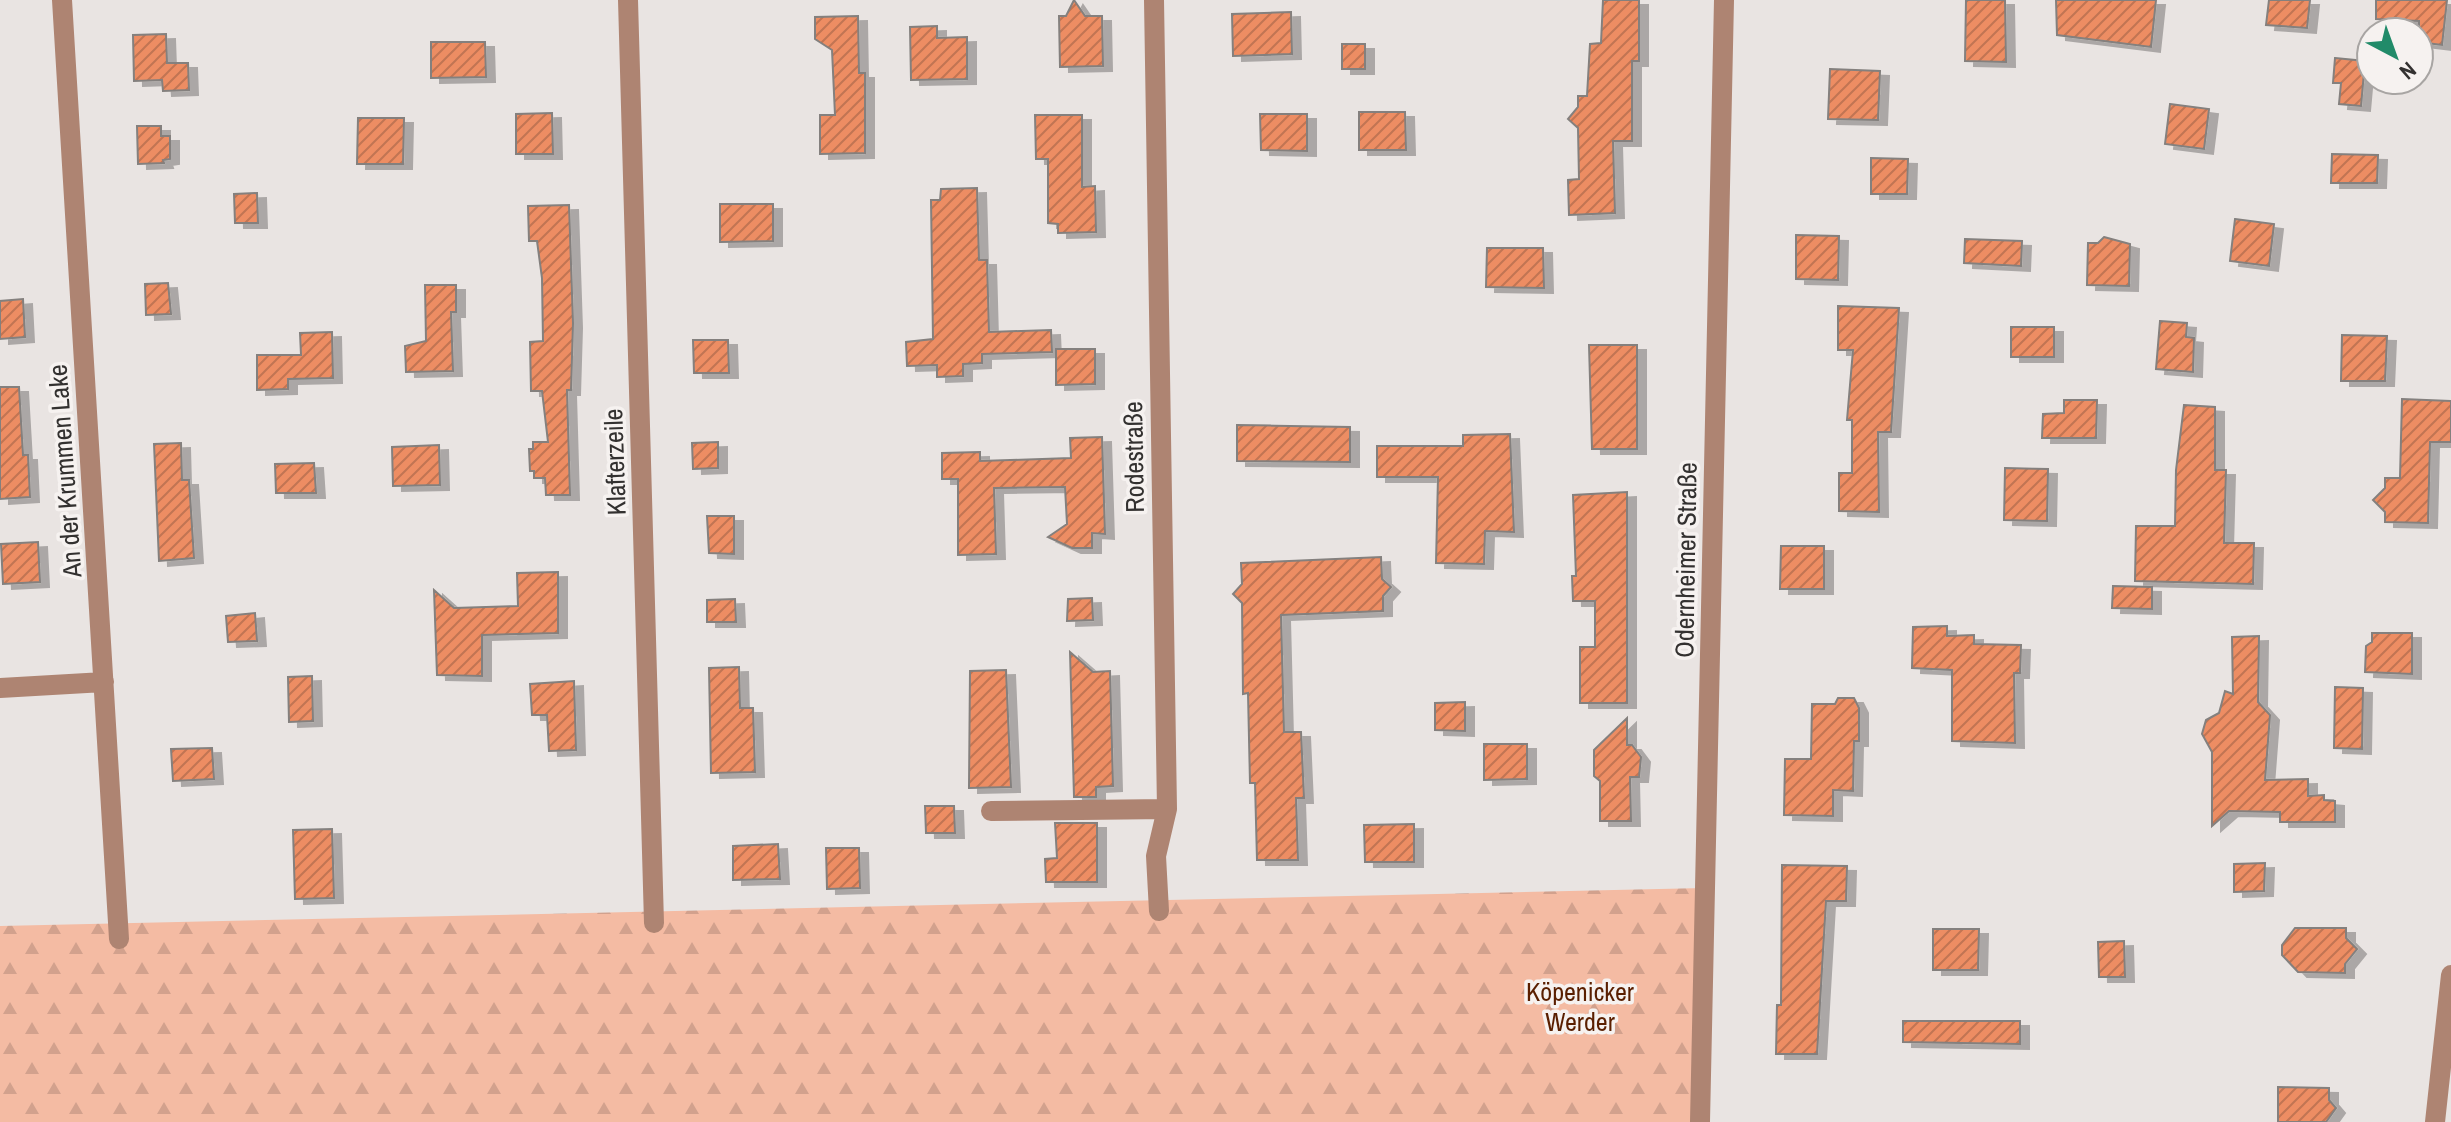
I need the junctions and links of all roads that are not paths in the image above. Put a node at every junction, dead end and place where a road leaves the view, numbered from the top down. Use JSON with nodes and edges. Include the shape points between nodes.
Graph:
{"nodes":[{"id":1,"x":62,"y":0,"type":"edge"},
{"id":2,"x":628,"y":0,"type":"edge"},
{"id":3,"x":1154,"y":0,"type":"edge"},
{"id":4,"x":1724,"y":0,"type":"edge"},
{"id":5,"x":104,"y":682,"type":"junction"},
{"id":6,"x":0,"y":688,"type":"edge"},
{"id":7,"x":1167,"y":809,"type":"junction"},
{"id":8,"x":991,"y":811,"type":"dead end"},
{"id":9,"x":1159,"y":911,"type":"dead end"},
{"id":10,"x":654,"y":923,"type":"dead end"},
{"id":11,"x":119,"y":939,"type":"dead end"},
{"id":12,"x":2451,"y":975,"type":"edge"},
{"id":13,"x":1700,"y":1122,"type":"edge"},
{"id":14,"x":2435,"y":1122,"type":"edge"}],
"edges":[{"from":1,"to":5,"type":"street","name":"An der Krummen Lake"},
{"from":2,"to":10,"type":"street","name":"Klafterzeile"},
{"from":3,"to":7,"type":"street","name":"Rodestraße"},
{"from":4,"to":13,"type":"street","name":"Odernheimer Straße"},
{"from":5,"to":6,"type":"street"},
{"from":5,"to":11,"type":"street","name":"An der Krummen Lake"},
{"from":7,"to":8,"type":"street"},
{"from":7,"to":9,"type":"street","name":"Rodestraße","via":[[1156,856]]},
{"from":12,"to":14,"type":"street"}]}
